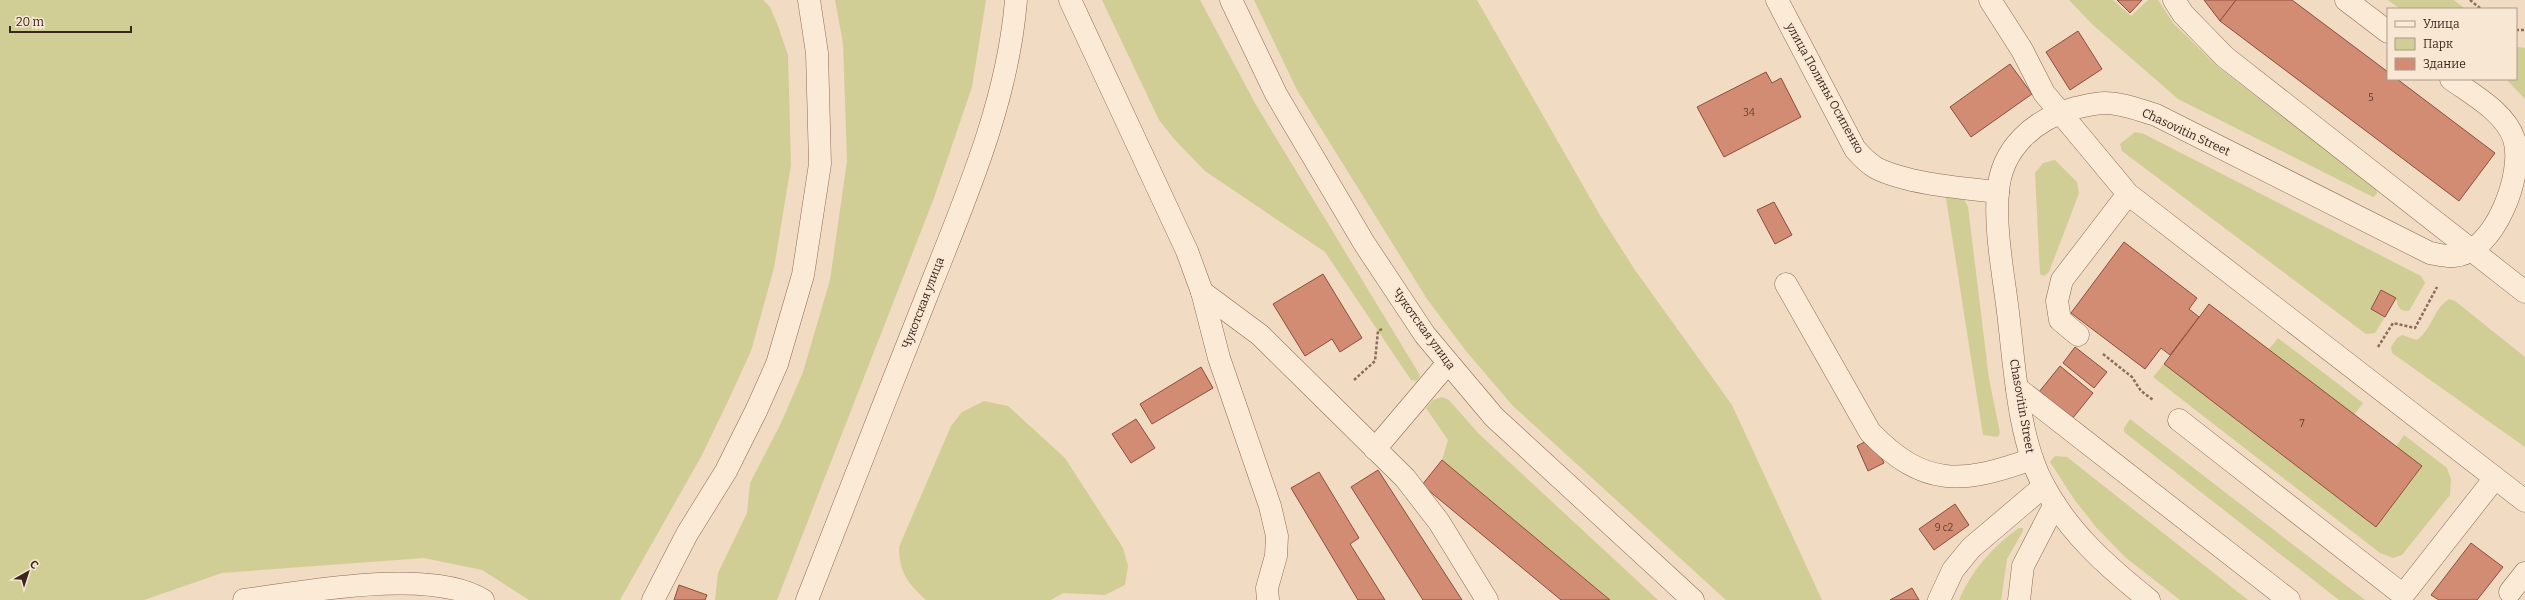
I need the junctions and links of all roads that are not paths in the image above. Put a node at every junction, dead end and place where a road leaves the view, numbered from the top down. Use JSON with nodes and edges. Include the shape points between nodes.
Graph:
{"nodes":[{"id":1,"x":809,"y":0,"type":"edge"},
{"id":2,"x":1016,"y":0,"type":"edge"},
{"id":3,"x":1070,"y":0,"type":"edge"},
{"id":4,"x":1231,"y":0,"type":"edge"},
{"id":5,"x":1777,"y":0,"type":"edge"},
{"id":6,"x":1990,"y":0,"type":"edge"},
{"id":7,"x":2174,"y":0,"type":"edge"},
{"id":8,"x":2346,"y":0,"type":"edge"},
{"id":9,"x":2387,"y":31,"type":"edge"},
{"id":10,"x":2452,"y":80,"type":"edge"},
{"id":11,"x":2060,"y":112,"type":"junction"},
{"id":12,"x":1998,"y":192,"type":"junction"},
{"id":13,"x":2128,"y":194,"type":"junction"},
{"id":14,"x":2462,"y":253,"type":"junction"},
{"id":15,"x":1786,"y":284,"type":"dead end"},
{"id":16,"x":1202,"y":292,"type":"junction"},
{"id":17,"x":2525,"y":292,"type":"edge"},
{"id":18,"x":2078,"y":334,"type":"road end"},
{"id":19,"x":1448,"y":364,"type":"junction"},
{"id":20,"x":2017,"y":388,"type":"junction"},
{"id":21,"x":2179,"y":420,"type":"road end"},
{"id":22,"x":1375,"y":449,"type":"junction"},
{"id":23,"x":2032,"y":459,"type":"junction"},
{"id":24,"x":2495,"y":478,"type":"junction"},
{"id":25,"x":2049,"y":495,"type":"junction"},
{"id":26,"x":2525,"y":501,"type":"edge"},
{"id":27,"x":2525,"y":573,"type":"edge"},
{"id":28,"x":2510,"y":592,"type":"dead end"},
{"id":29,"x":244,"y":600,"type":"edge"},
{"id":30,"x":483,"y":600,"type":"edge"},
{"id":31,"x":653,"y":600,"type":"edge"},
{"id":32,"x":807,"y":600,"type":"edge"},
{"id":33,"x":1268,"y":600,"type":"edge"},
{"id":34,"x":1487,"y":600,"type":"edge"},
{"id":35,"x":1693,"y":600,"type":"edge"},
{"id":36,"x":1939,"y":600,"type":"edge"},
{"id":37,"x":2019,"y":600,"type":"edge"},
{"id":38,"x":2149,"y":600,"type":"edge"},
{"id":39,"x":2289,"y":600,"type":"edge"}],
"edges":[{"from":1,"to":31,"type":"street","via":[[817,53],[820,164],[803,275],[777,364],[756,411],[726,471],[687,534]]},
{"from":2,"to":32,"type":"street","name":"Чукотская улица","via":[[1014,26],[1001,92],[964,202]]},
{"from":3,"to":16,"type":"street","via":[[1187,251]]},
{"from":4,"to":19,"type":"street","name":"Чукотская улица","via":[[1276,94],[1300,135],[1410,314]]},
{"from":5,"to":12,"type":"street","name":"улица Полины Осипенко","via":[[1855,149],[1863,157],[1875,167],[1890,174],[1952,187]]},
{"from":6,"to":11,"type":"street","via":[[2022,50],[2044,93]]},
{"from":7,"to":14,"type":"street","via":[[2183,14],[2225,57]]},
{"from":8,"to":9,"type":"street"},
{"from":10,"to":14,"type":"street","via":[[2492,109],[2505,122],[2514,139],[2516,163],[2513,185],[2506,205],[2488,234]]},
{"from":11,"to":12,"type":"street","name":"Chasovitin Street","via":[[2040,122],[2019,139],[2006,162]]},
{"from":11,"to":13,"type":"street"},
{"from":11,"to":14,"type":"street","name":"Chasovitin Street","via":[[2103,103],[2122,105],[2156,115],[2430,253]]},
{"from":12,"to":20,"type":"street","name":"Chasovitin Street","via":[[2001,251]]},
{"from":13,"to":18,"type":"street","via":[[2062,280],[2056,301],[2060,320]]},
{"from":13,"to":24,"type":"street"},
{"from":14,"to":17,"type":"street"},
{"from":15,"to":23,"type":"street","via":[[1870,432],[1895,456],[1907,464],[1936,474],[1961,477],[1992,473]]},
{"from":16,"to":22,"type":"street","via":[[1260,335]]},
{"from":16,"to":33,"type":"street","via":[[1218,358],[1270,506],[1276,536],[1276,556],[1267,588]]},
{"from":19,"to":22,"type":"street"},
{"from":19,"to":35,"type":"street","name":"Чукотская улица","via":[[1494,417]]},
{"from":20,"to":23,"type":"street","name":"Chasovitin Street"},
{"from":20,"to":39,"type":"street"},
{"from":21,"to":24,"type":"street","via":[[2403,595]]},
{"from":22,"to":34,"type":"street","via":[[1405,478],[1439,522]]},
{"from":23,"to":25,"type":"street","name":"Chasovitin Street"},
{"from":24,"to":26,"type":"street"},
{"from":25,"to":36,"type":"street","via":[[1971,548],[1953,570]]},
{"from":25,"to":37,"type":"street","via":[[2023,566]]},
{"from":25,"to":38,"type":"street","name":"Chasovitin Street","via":[[2079,537],[2111,570]]},
{"from":27,"to":28,"type":"street"},
{"from":29,"to":30,"type":"street","via":[[363,586],[426,583],[473,594]]}]}
